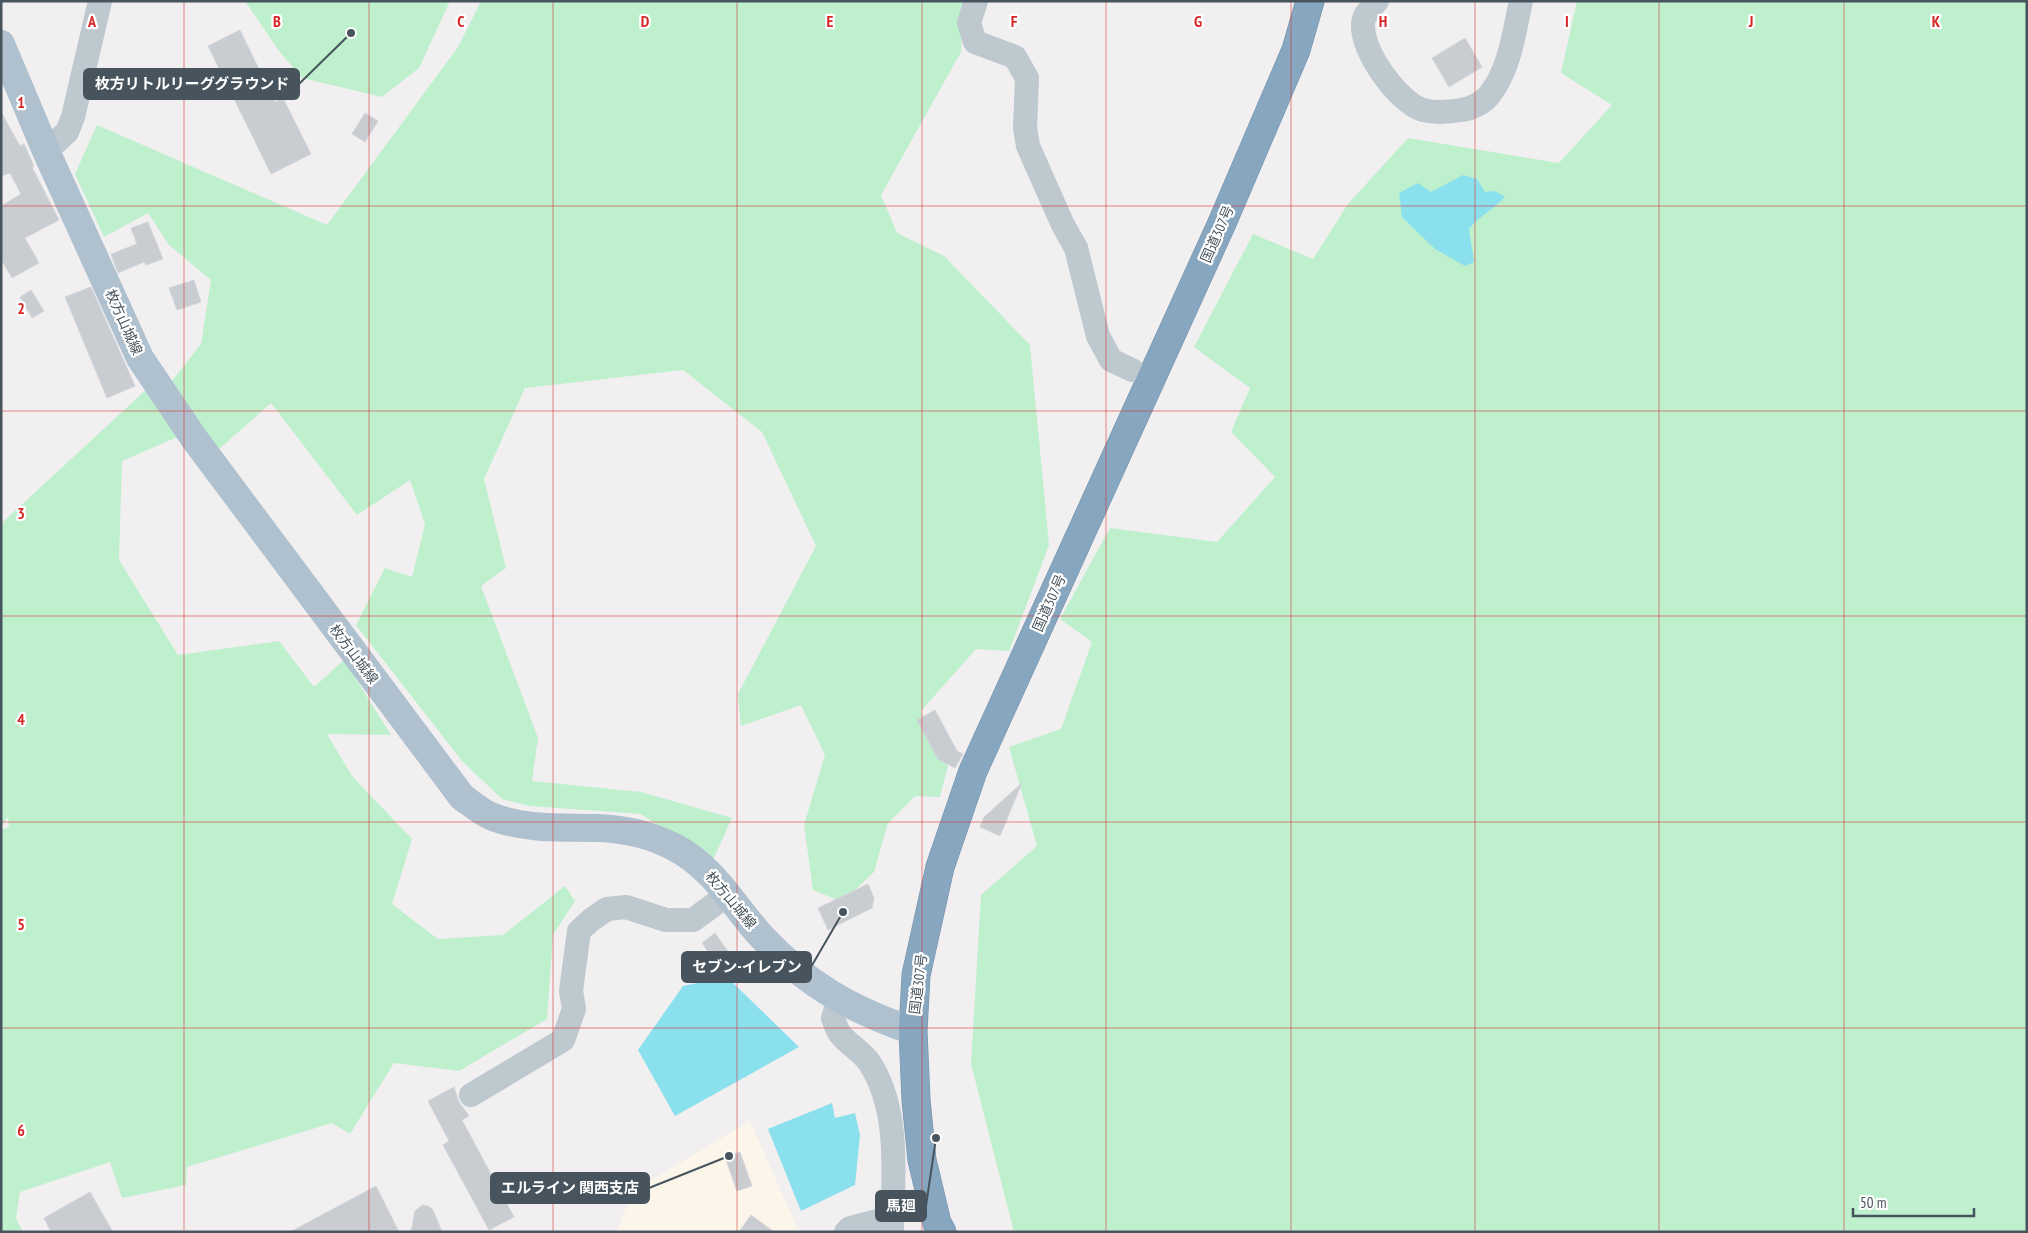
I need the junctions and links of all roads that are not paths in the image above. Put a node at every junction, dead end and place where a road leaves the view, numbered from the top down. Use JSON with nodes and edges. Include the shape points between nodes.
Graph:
{"nodes":[{"id":1,"x":100,"y":1,"type":"edge"},
{"id":2,"x":976,"y":1,"type":"edge"},
{"id":3,"x":1310,"y":1,"type":"edge"},
{"id":4,"x":1377,"y":1,"type":"edge"},
{"id":5,"x":1521,"y":1,"type":"edge"},
{"id":6,"x":1,"y":44,"type":"edge"},
{"id":7,"x":46,"y":151,"type":"junction"},
{"id":8,"x":1132,"y":370,"type":"dead end"},
{"id":9,"x":727,"y":895,"type":"junction"},
{"id":10,"x":840,"y":999,"type":"junction"},
{"id":11,"x":913,"y":1031,"type":"junction"},
{"id":12,"x":471,"y":1095,"type":"dead end"},
{"id":13,"x":892,"y":1224,"type":"edge"},
{"id":14,"x":846,"y":1232,"type":"edge"},
{"id":15,"x":942,"y":1232,"type":"edge"}],
"edges":[{"from":1,"to":7,"type":"street","via":[[73,117],[67,132]]},
{"from":2,"to":8,"type":"street","via":[[969,23],[976,42],[1015,57],[1027,78],[1025,128],[1028,146],[1076,248],[1098,336],[1111,360]]},
{"from":3,"to":11,"type":"highway","name":"国道307号","via":[[1296,50],[1222,223],[973,771],[940,867],[916,975]]},
{"from":4,"to":5,"type":"street","via":[[1364,17],[1363,35],[1368,48],[1393,89],[1405,101],[1422,110],[1438,112],[1469,109],[1489,96],[1501,77]]},
{"from":6,"to":7,"type":"main road","name":"枚方山城線"},
{"from":7,"to":9,"type":"main road","name":"枚方山城線","via":[[140,358],[193,437],[462,796],[492,817],[519,823],[556,829],[599,828],[636,832],[675,848],[705,869]]},
{"from":9,"to":10,"type":"main road","name":"枚方山城線","via":[[762,936],[807,980]]},
{"from":9,"to":12,"type":"street","via":[[693,920],[666,920],[626,906],[607,910],[590,920],[579,931],[571,991],[574,1009],[563,1040]]},
{"from":10,"to":11,"type":"main road","name":"枚方山城線"},
{"from":10,"to":13,"type":"street","via":[[833,1018],[840,1034],[868,1061],[880,1083],[890,1124],[894,1170]]},
{"from":11,"to":15,"type":"highway","name":"国道307号","via":[[922,1160]]},
{"from":13,"to":14,"type":"street","via":[[850,1228]]}]}
